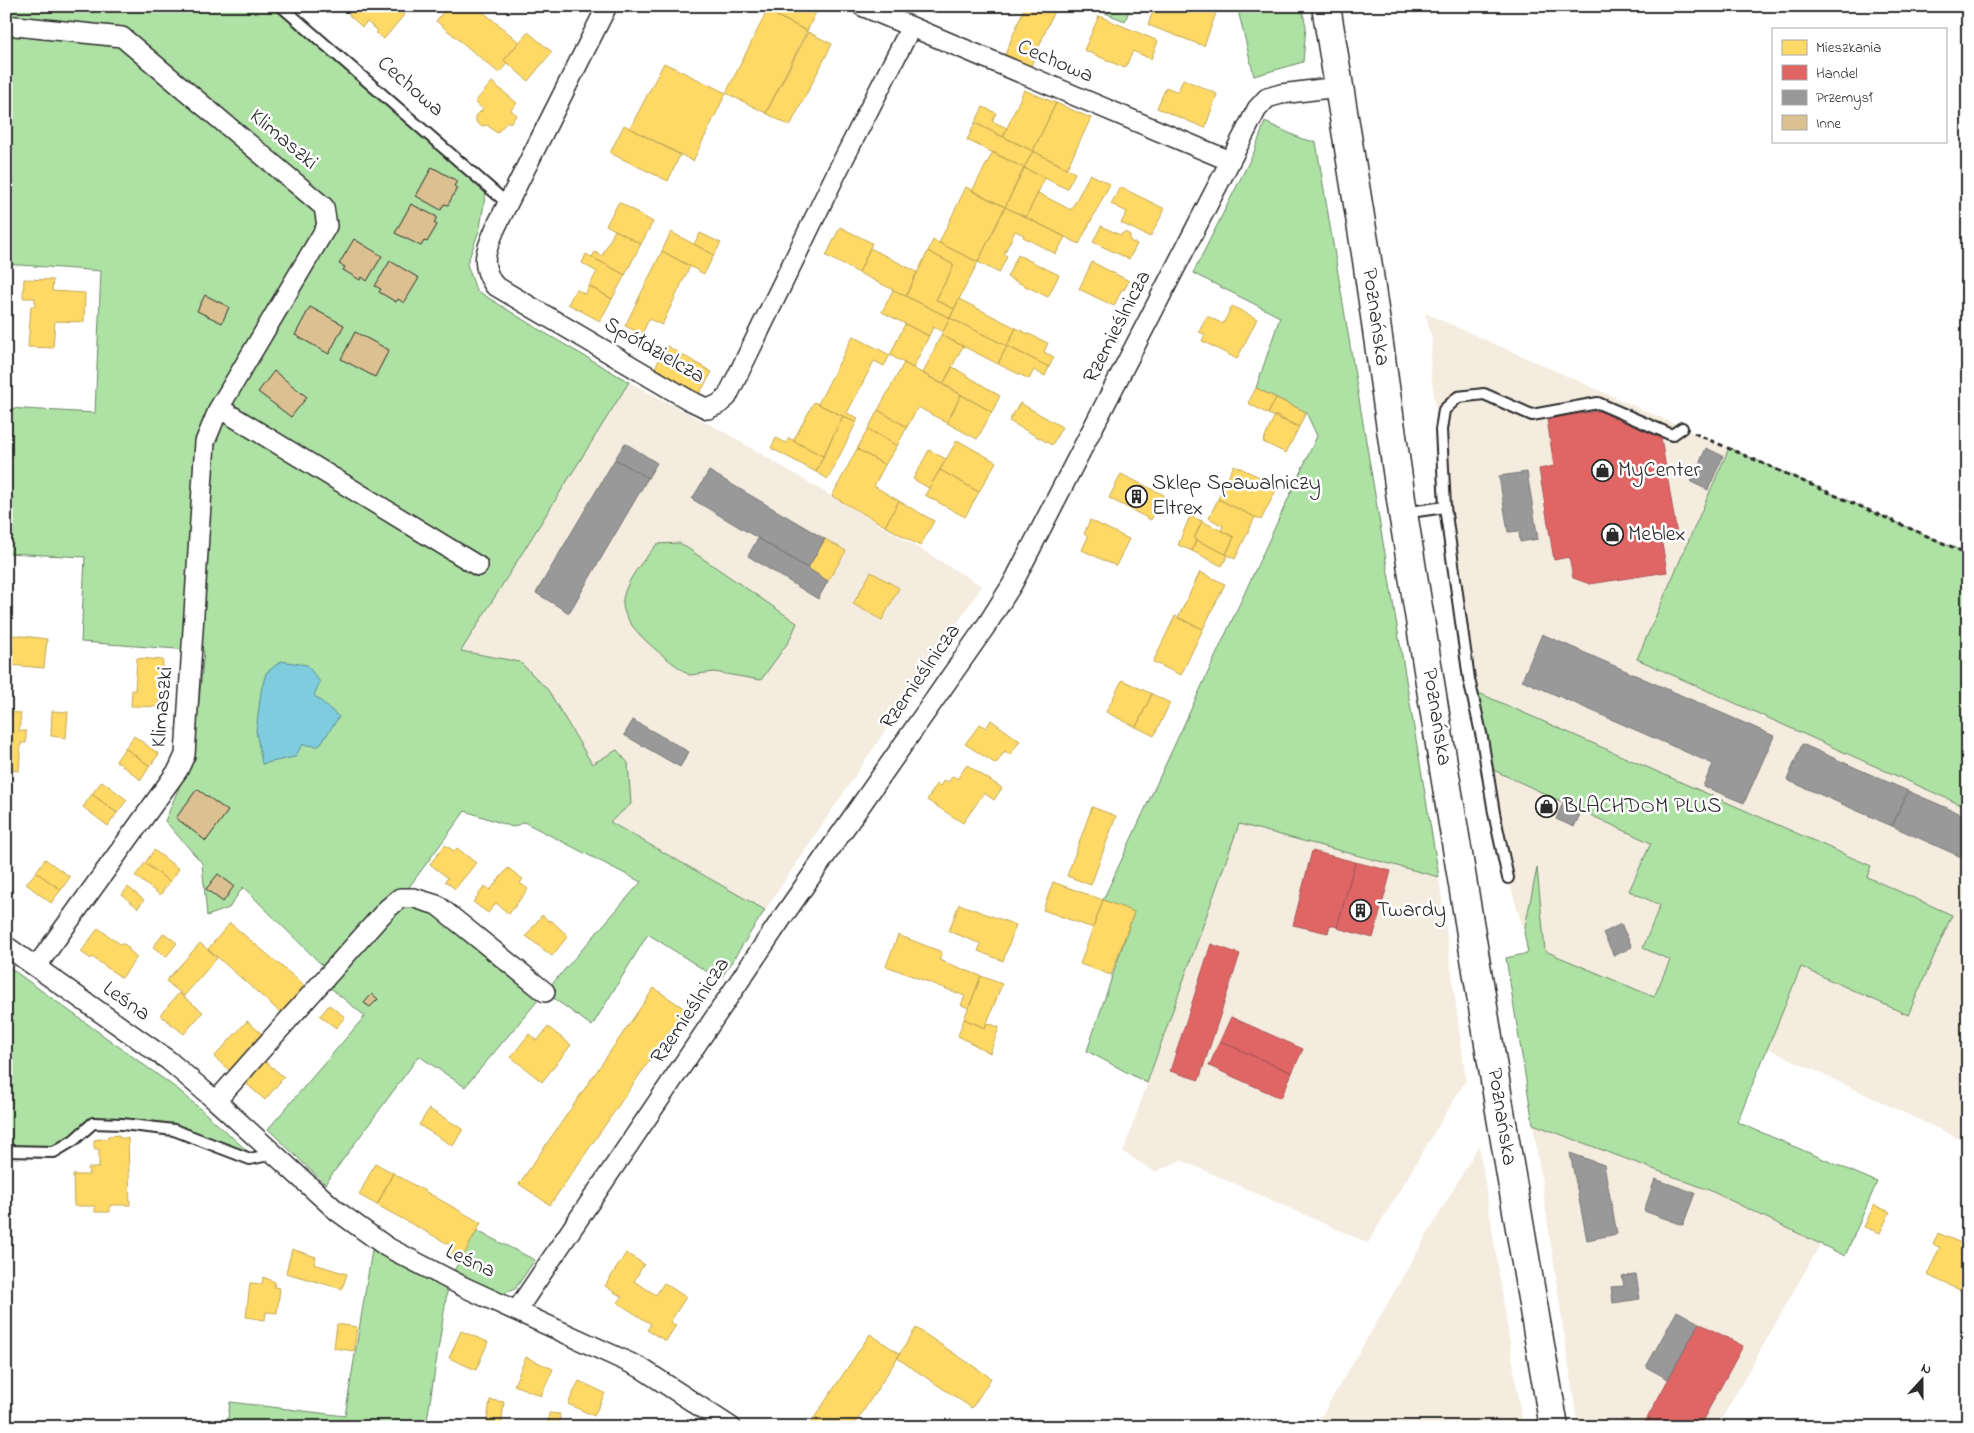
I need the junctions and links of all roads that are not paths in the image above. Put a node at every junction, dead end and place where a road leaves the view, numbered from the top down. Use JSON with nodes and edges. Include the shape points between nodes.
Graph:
{"nodes":[{"id":1,"x":281,"y":6,"type":"edge"},
{"id":2,"x":607,"y":6,"type":"edge"},
{"id":3,"x":862,"y":6,"type":"edge"},
{"id":4,"x":1326,"y":6,"type":"edge"},
{"id":5,"x":6,"y":25,"type":"edge"},
{"id":6,"x":911,"y":27,"type":"junction"},
{"id":7,"x":1338,"y":87,"type":"junction"},
{"id":8,"x":1230,"y":161,"type":"junction"},
{"id":9,"x":508,"y":204,"type":"junction"},
{"id":10,"x":219,"y":408,"type":"junction"},
{"id":11,"x":1682,"y":428,"type":"road end"},
{"id":12,"x":1444,"y":507,"type":"junction"},
{"id":13,"x":1403,"y":513,"type":"junction"},
{"id":14,"x":478,"y":566,"type":"dead end"},
{"id":15,"x":1508,"y":878,"type":"dead end"},
{"id":16,"x":6,"y":946,"type":"edge"},
{"id":17,"x":36,"y":966,"type":"junction"},
{"id":18,"x":545,"y":992,"type":"dead end"},
{"id":19,"x":216,"y":1101,"type":"junction"},
{"id":20,"x":6,"y":1151,"type":"edge"},
{"id":21,"x":274,"y":1154,"type":"junction"},
{"id":22,"x":517,"y":1310,"type":"junction"},
{"id":23,"x":731,"y":1427,"type":"edge"},
{"id":24,"x":1554,"y":1427,"type":"edge"}],
"edges":[{"from":1,"to":9,"type":"lane","name":"Cechowa"},
{"from":2,"to":9,"type":"street","name":"Spółdzielcza"},
{"from":3,"to":6,"type":"street","name":"Cechowa"},
{"from":4,"to":7,"type":"main road","name":"Poznańska"},
{"from":5,"to":10,"type":"street","name":"Klimaszki","via":[[122,37],[324,207],[327,226]]},
{"from":6,"to":8,"type":"street","name":"Cechowa"},
{"from":6,"to":9,"type":"street","name":"Spółdzielcza","via":[[727,397],[708,409],[494,285],[486,273],[485,252]]},
{"from":7,"to":8,"type":"street","name":"Rzemieślnicza","via":[[1267,98],[1257,109]]},
{"from":7,"to":13,"type":"main road","name":"Poznańska","via":[[1371,286]]},
{"from":8,"to":22,"type":"street","name":"Rzemieślnicza","via":[[1013,583]]},
{"from":10,"to":14,"type":"street"},
{"from":10,"to":17,"type":"street","name":"Klimaszki","via":[[205,442],[185,755],[178,770]]},
{"from":11,"to":12,"type":"lane","via":[[1672,435],[1598,403],[1532,415],[1484,394],[1458,397],[1444,410],[1441,430]]},
{"from":12,"to":13,"type":"lane"},
{"from":12,"to":15,"type":"lane","via":[[1469,679]]},
{"from":13,"to":24,"type":"main road","name":"Poznańska"},
{"from":16,"to":17,"type":"street","name":"Leśna"},
{"from":17,"to":19,"type":"street","name":"Leśna","via":[[168,1060]]},
{"from":18,"to":19,"type":"street","via":[[437,905],[414,898],[400,898]]},
{"from":19,"to":21,"type":"street","name":"Leśna"},
{"from":20,"to":21,"type":"lane","via":[[54,1152],[93,1123],[174,1130],[250,1159]]},
{"from":21,"to":22,"type":"street","name":"Leśna","via":[[337,1211],[387,1247]]},
{"from":22,"to":23,"type":"street","name":"Leśna","via":[[641,1368]]}]}
